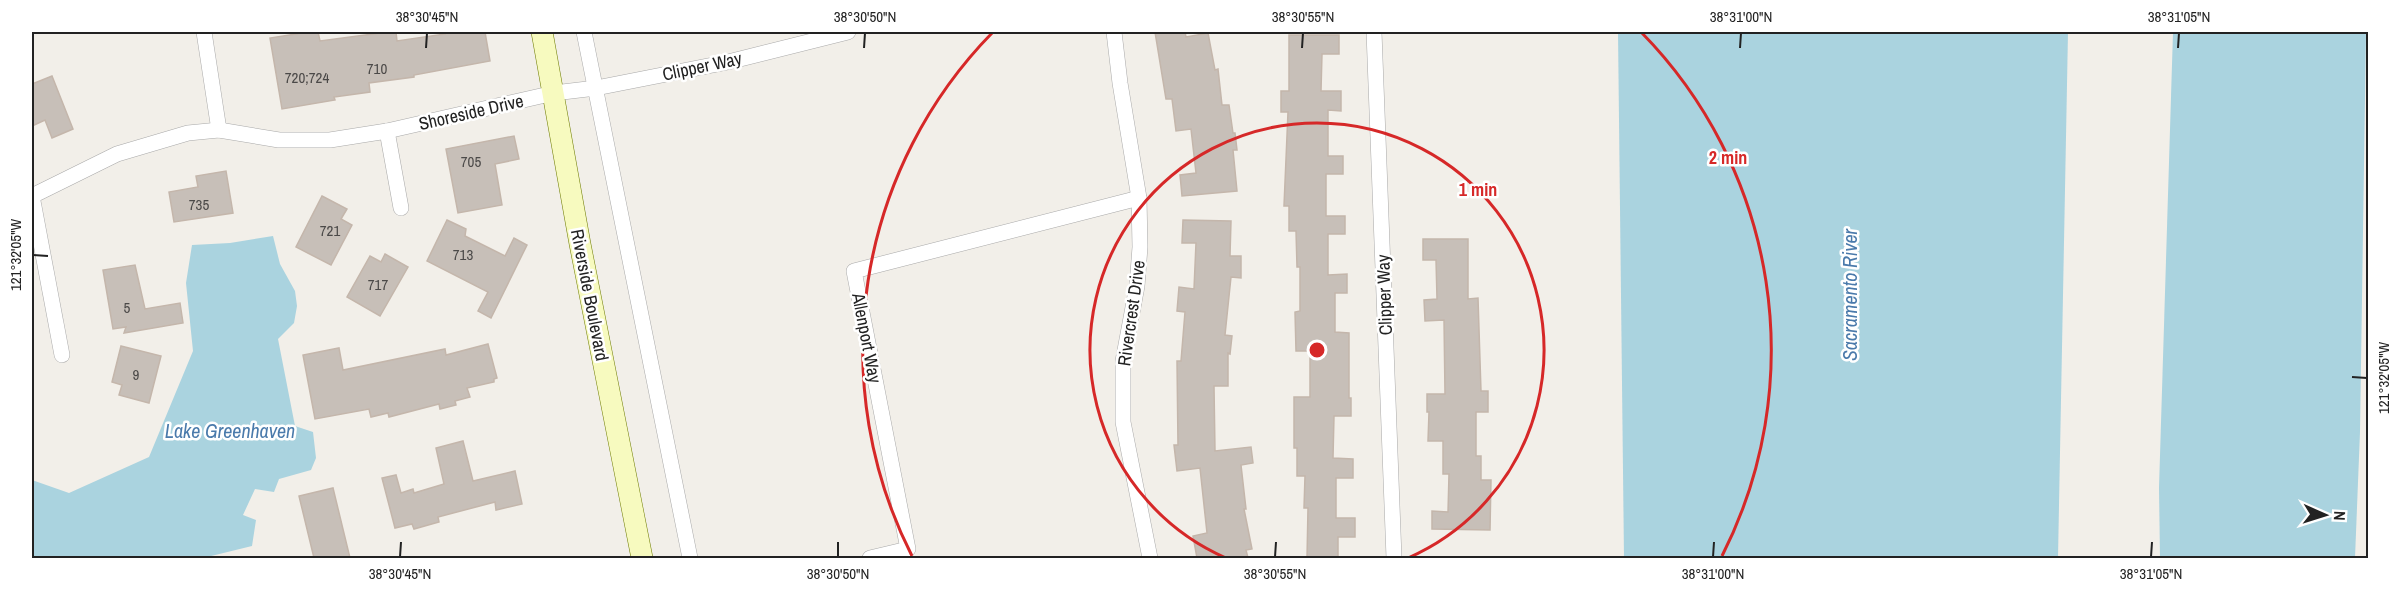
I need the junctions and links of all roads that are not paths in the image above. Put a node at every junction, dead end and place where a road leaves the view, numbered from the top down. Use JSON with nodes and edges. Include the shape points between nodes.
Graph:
{"nodes":[{"id":1,"x":204,"y":32,"type":"edge"},
{"id":2,"x":542,"y":32,"type":"edge"},
{"id":3,"x":584,"y":32,"type":"edge"},
{"id":4,"x":848,"y":32,"type":"edge"},
{"id":5,"x":1114,"y":32,"type":"edge"},
{"id":6,"x":1374,"y":32,"type":"edge"},
{"id":7,"x":596,"y":88,"type":"junction"},
{"id":8,"x":554,"y":93,"type":"junction"},
{"id":9,"x":219,"y":130,"type":"junction"},
{"id":10,"x":387,"y":130,"type":"junction"},
{"id":11,"x":32,"y":196,"type":"edge"},
{"id":12,"x":1139,"y":198,"type":"junction"},
{"id":13,"x":401,"y":208,"type":"dead end"},
{"id":14,"x":62,"y":356,"type":"dead end"},
{"id":15,"x":642,"y":558,"type":"edge"},
{"id":16,"x":690,"y":558,"type":"edge"},
{"id":17,"x":870,"y":558,"type":"edge"},
{"id":18,"x":1150,"y":558,"type":"edge"},
{"id":19,"x":1394,"y":558,"type":"edge"}],
"edges":[{"from":1,"to":9,"type":"street"},
{"from":2,"to":8,"type":"main road","name":"Riverside Boulevard"},
{"from":3,"to":7,"type":"street"},
{"from":4,"to":7,"type":"street","name":"Clipper Way","via":[[728,62]]},
{"from":5,"to":12,"type":"street","name":"Rivercrest Drive"},
{"from":6,"to":19,"type":"street","name":"Clipper Way"},
{"from":7,"to":8,"type":"street","name":"Clipper Way"},
{"from":7,"to":16,"type":"street"},
{"from":8,"to":10,"type":"street","name":"Shoreside Drive"},
{"from":8,"to":15,"type":"main road","name":"Riverside Boulevard"},
{"from":9,"to":10,"type":"street","name":"Shoreside Drive","via":[[306,141]]},
{"from":9,"to":11,"type":"street","name":"Shoreside Drive","via":[[188,133],[117,154]]},
{"from":10,"to":13,"type":"street"},
{"from":11,"to":14,"type":"street"},
{"from":12,"to":17,"type":"street","name":"Allenport Way","via":[[854,271],[908,549]]},
{"from":12,"to":18,"type":"street","name":"Rivercrest Drive","via":[[1137,286],[1122,395],[1123,422]]}]}
